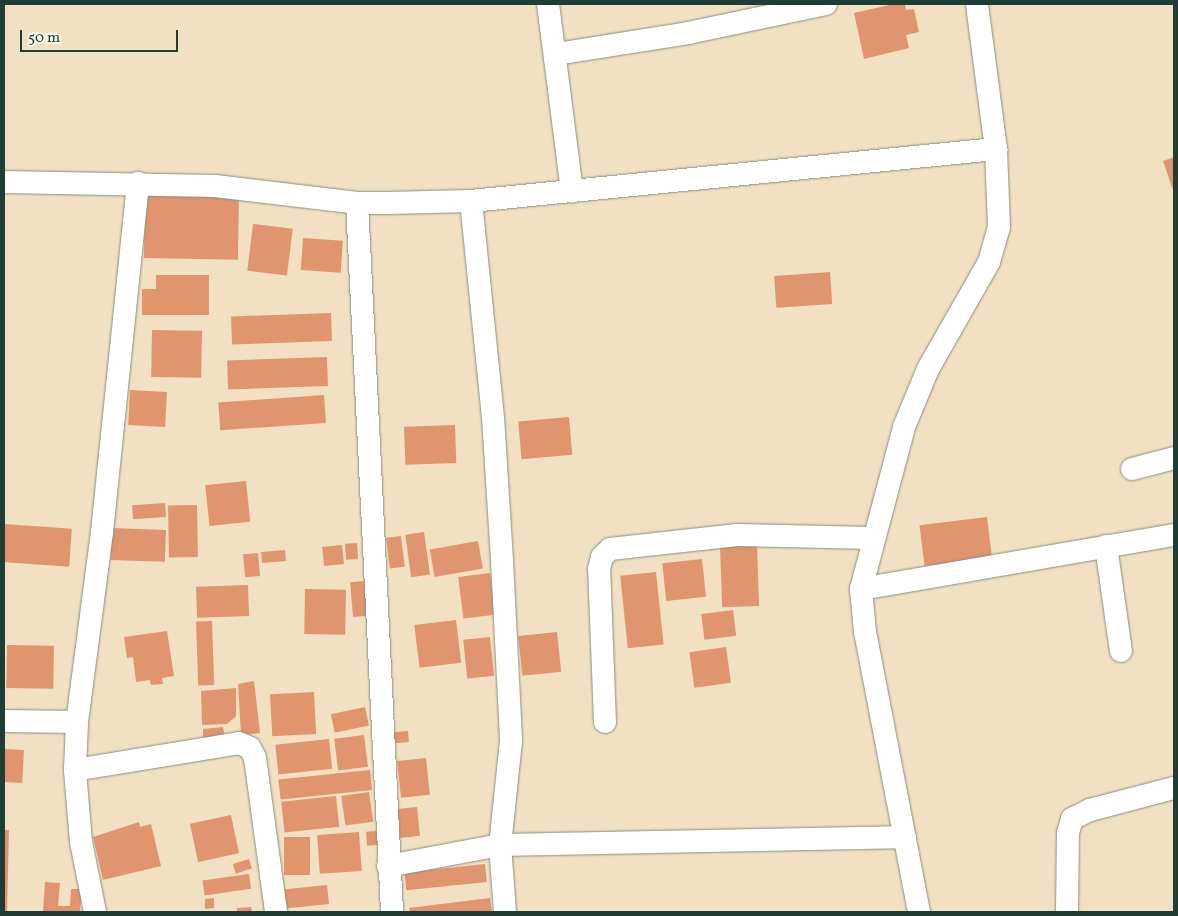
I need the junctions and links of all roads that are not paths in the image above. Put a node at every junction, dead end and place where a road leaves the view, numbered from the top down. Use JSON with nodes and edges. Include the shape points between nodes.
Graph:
{"nodes":[{"id":1,"x":548,"y":4,"type":"edge"},
{"id":2,"x":826,"y":4,"type":"edge"},
{"id":3,"x":977,"y":4,"type":"edge"},
{"id":4,"x":556,"y":54,"type":"junction"},
{"id":5,"x":996,"y":149,"type":"junction"},
{"id":6,"x":4,"y":182,"type":"edge"},
{"id":7,"x":138,"y":183,"type":"junction"},
{"id":8,"x":572,"y":191,"type":"junction"},
{"id":9,"x":470,"y":201,"type":"junction"},
{"id":10,"x":357,"y":203,"type":"junction"},
{"id":11,"x":1174,"y":458,"type":"edge"},
{"id":12,"x":1132,"y":469,"type":"dead end"},
{"id":13,"x":1174,"y":534,"type":"edge"},
{"id":14,"x":873,"y":538,"type":"junction"},
{"id":15,"x":1106,"y":546,"type":"junction"},
{"id":16,"x":861,"y":589,"type":"junction"},
{"id":17,"x":1122,"y":651,"type":"dead end"},
{"id":18,"x":4,"y":721,"type":"edge"},
{"id":19,"x":77,"y":722,"type":"junction"},
{"id":20,"x":605,"y":722,"type":"dead end"},
{"id":21,"x":74,"y":770,"type":"junction"},
{"id":22,"x":1174,"y":788,"type":"edge"},
{"id":23,"x":905,"y":837,"type":"junction"},
{"id":24,"x":500,"y":845,"type":"junction"},
{"id":25,"x":388,"y":866,"type":"junction"},
{"id":26,"x":95,"y":912,"type":"edge"},
{"id":27,"x":276,"y":912,"type":"edge"},
{"id":28,"x":392,"y":912,"type":"edge"},
{"id":29,"x":505,"y":912,"type":"edge"},
{"id":30,"x":919,"y":912,"type":"edge"},
{"id":31,"x":1068,"y":912,"type":"edge"}],
"edges":[{"from":1,"to":4,"type":"street"},
{"from":2,"to":4,"type":"street","via":[[688,33]]},
{"from":3,"to":5,"type":"street"},
{"from":4,"to":8,"type":"street"},
{"from":5,"to":8,"type":"street"},
{"from":5,"to":14,"type":"street","via":[[998,227],[989,262],[928,369],[904,427]]},
{"from":6,"to":7,"type":"street"},
{"from":7,"to":10,"type":"street","via":[[215,186]]},
{"from":7,"to":19,"type":"street","via":[[102,532]]},
{"from":8,"to":9,"type":"street"},
{"from":9,"to":10,"type":"street"},
{"from":9,"to":24,"type":"street","via":[[493,418],[511,741]]},
{"from":10,"to":25,"type":"street"},
{"from":11,"to":12,"type":"street"},
{"from":13,"to":15,"type":"street"},
{"from":14,"to":16,"type":"street"},
{"from":14,"to":20,"type":"street","via":[[737,535],[610,549],[602,557],[599,569]]},
{"from":15,"to":16,"type":"street"},
{"from":15,"to":17,"type":"street"},
{"from":16,"to":23,"type":"street","via":[[864,632]]},
{"from":18,"to":19,"type":"street"},
{"from":19,"to":21,"type":"street"},
{"from":21,"to":26,"type":"street","via":[[81,842]]},
{"from":21,"to":27,"type":"street","via":[[239,743],[250,748],[255,758]]},
{"from":22,"to":31,"type":"street","via":[[1090,810],[1072,819],[1068,833]]},
{"from":23,"to":24,"type":"street"},
{"from":23,"to":30,"type":"street"},
{"from":24,"to":25,"type":"street"},
{"from":24,"to":29,"type":"street"},
{"from":25,"to":28,"type":"street"}]}
